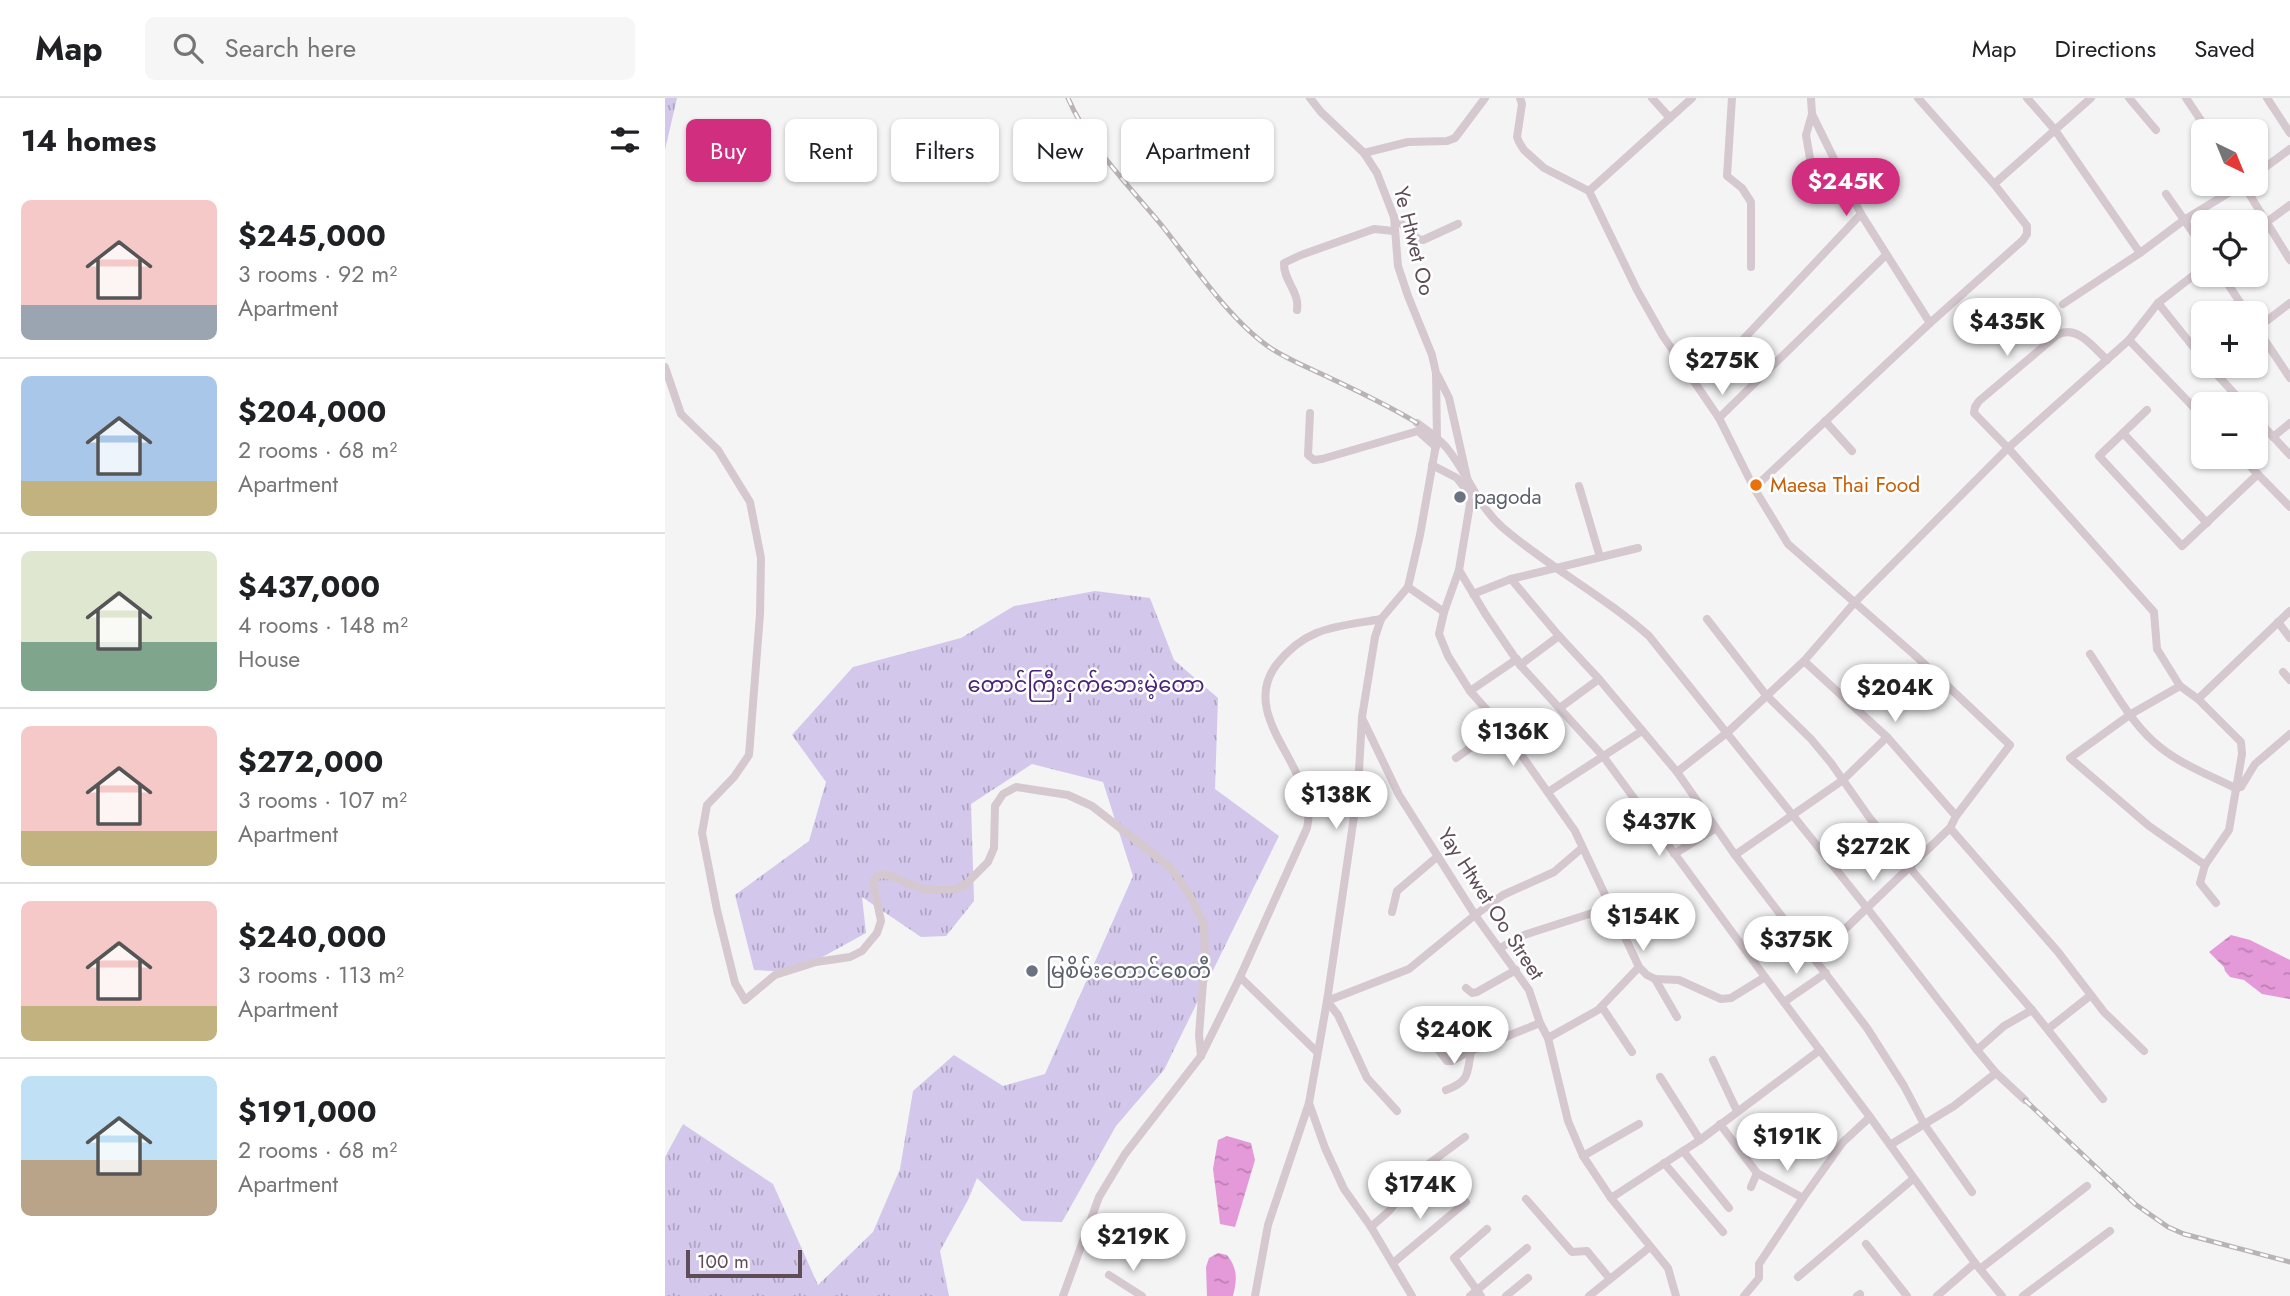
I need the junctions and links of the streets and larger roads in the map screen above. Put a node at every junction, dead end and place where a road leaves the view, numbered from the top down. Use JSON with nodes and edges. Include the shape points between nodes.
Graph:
{"nodes":[{"id":1,"x":1310,"y":98,"type":"edge"},
{"id":2,"x":1485,"y":98,"type":"edge"},
{"id":3,"x":1520,"y":98,"type":"edge"},
{"id":4,"x":1652,"y":98,"type":"edge"},
{"id":5,"x":1692,"y":98,"type":"edge"},
{"id":6,"x":1732,"y":98,"type":"edge"},
{"id":7,"x":1811,"y":98,"type":"edge"},
{"id":8,"x":1918,"y":98,"type":"edge"},
{"id":9,"x":2027,"y":98,"type":"edge"},
{"id":10,"x":2091,"y":98,"type":"edge"},
{"id":11,"x":2129,"y":98,"type":"edge"},
{"id":12,"x":2186,"y":98,"type":"edge"},
{"id":13,"x":2267,"y":98,"type":"edge"},
{"id":14,"x":1812,"y":114,"type":"junction"},
{"id":15,"x":1670,"y":118,"type":"junction"},
{"id":16,"x":2200,"y":119,"type":"edge"},
{"id":17,"x":2055,"y":130,"type":"junction"},
{"id":18,"x":2156,"y":130,"type":"dead end"},
{"id":19,"x":2290,"y":133,"type":"edge"},
{"id":20,"x":2290,"y":149,"type":"edge"},
{"id":21,"x":1364,"y":153,"type":"junction"},
{"id":22,"x":2268,"y":165,"type":"edge"},
{"id":23,"x":1994,"y":184,"type":"junction"},
{"id":24,"x":1815,"y":188,"type":"dead end"},
{"id":25,"x":1589,"y":191,"type":"junction"},
{"id":26,"x":2166,"y":194,"type":"dead end"},
{"id":27,"x":2223,"y":196,"type":"edge"},
{"id":28,"x":2290,"y":205,"type":"edge"},
{"id":29,"x":1861,"y":214,"type":"junction"},
{"id":30,"x":1394,"y":217,"type":"junction"},
{"id":31,"x":2184,"y":220,"type":"junction"},
{"id":32,"x":2268,"y":222,"type":"joint"},
{"id":33,"x":1458,"y":224,"type":"dead end"},
{"id":34,"x":2191,"y":230,"type":"edge"},
{"id":35,"x":1394,"y":231,"type":"junction"},
{"id":36,"x":2140,"y":253,"type":"junction"},
{"id":37,"x":1885,"y":256,"type":"junction"},
{"id":38,"x":2290,"y":260,"type":"edge"},
{"id":39,"x":1751,"y":267,"type":"dead end"},
{"id":40,"x":2191,"y":277,"type":"edge"},
{"id":41,"x":2158,"y":303,"type":"junction"},
{"id":42,"x":2290,"y":303,"type":"edge"},
{"id":43,"x":2063,"y":304,"type":"dead end"},
{"id":44,"x":1297,"y":310,"type":"dead end"},
{"id":45,"x":2268,"y":319,"type":"edge"},
{"id":46,"x":1930,"y":323,"type":"junction"},
{"id":47,"x":2129,"y":340,"type":"junction"},
{"id":48,"x":2191,"y":344,"type":"edge"},
{"id":49,"x":2268,"y":346,"type":"edge"},
{"id":50,"x":2107,"y":360,"type":"junction"},
{"id":51,"x":665,"y":367,"type":"edge"},
{"id":52,"x":1436,"y":373,"type":"junction"},
{"id":53,"x":2220,"y":378,"type":"edge"},
{"id":54,"x":2290,"y":378,"type":"edge"},
{"id":55,"x":1694,"y":381,"type":"junction"},
{"id":56,"x":2233,"y":392,"type":"edge"},
{"id":57,"x":2191,"y":405,"type":"edge"},
{"id":58,"x":2147,"y":410,"type":"dead end"},
{"id":59,"x":1310,"y":413,"type":"dead end"},
{"id":60,"x":1719,"y":418,"type":"junction"},
{"id":61,"x":1825,"y":421,"type":"junction"},
{"id":62,"x":1417,"y":423,"type":"dead end"},
{"id":63,"x":2290,"y":423,"type":"edge"},
{"id":64,"x":2268,"y":431,"type":"edge"},
{"id":65,"x":2123,"y":433,"type":"junction"},
{"id":66,"x":2273,"y":437,"type":"junction"},
{"id":67,"x":1436,"y":443,"type":"junction"},
{"id":68,"x":2008,"y":448,"type":"junction"},
{"id":69,"x":1852,"y":451,"type":"dead end"},
{"id":70,"x":2290,"y":455,"type":"edge"},
{"id":71,"x":1433,"y":465,"type":"junction"},
{"id":72,"x":2253,"y":469,"type":"edge"},
{"id":73,"x":2258,"y":474,"type":"junction"},
{"id":74,"x":1579,"y":486,"type":"dead end"},
{"id":75,"x":1467,"y":487,"type":"junction"},
{"id":76,"x":1754,"y":488,"type":"junction"},
{"id":77,"x":2290,"y":507,"type":"edge"},
{"id":78,"x":2207,"y":523,"type":"junction"},
{"id":79,"x":1638,"y":548,"type":"dead end"},
{"id":80,"x":1600,"y":557,"type":"junction"},
{"id":81,"x":1556,"y":569,"type":"junction"},
{"id":82,"x":1459,"y":570,"type":"junction"},
{"id":83,"x":1511,"y":579,"type":"junction"},
{"id":84,"x":1408,"y":587,"type":"junction"},
{"id":85,"x":1473,"y":594,"type":"junction"},
{"id":86,"x":1855,"y":602,"type":"junction"},
{"id":87,"x":2290,"y":611,"type":"edge"},
{"id":88,"x":1444,"y":612,"type":"junction"},
{"id":89,"x":1707,"y":619,"type":"dead end"},
{"id":90,"x":1381,"y":620,"type":"junction"},
{"id":91,"x":2278,"y":622,"type":"junction"},
{"id":92,"x":1559,"y":636,"type":"junction"},
{"id":93,"x":2290,"y":638,"type":"edge"},
{"id":94,"x":2090,"y":654,"type":"dead end"},
{"id":95,"x":1804,"y":661,"type":"junction"},
{"id":96,"x":1519,"y":662,"type":"junction"},
{"id":97,"x":2283,"y":673,"type":"dead end"},
{"id":98,"x":1599,"y":679,"type":"junction"},
{"id":99,"x":2290,"y":680,"type":"edge"},
{"id":100,"x":2180,"y":686,"type":"junction"},
{"id":101,"x":1470,"y":691,"type":"junction"},
{"id":102,"x":1766,"y":695,"type":"junction"},
{"id":103,"x":2198,"y":699,"type":"junction"},
{"id":104,"x":1561,"y":707,"type":"junction"},
{"id":105,"x":2131,"y":715,"type":"junction"},
{"id":106,"x":1361,"y":717,"type":"junction"},
{"id":107,"x":1501,"y":726,"type":"junction"},
{"id":108,"x":1642,"y":731,"type":"junction"},
{"id":109,"x":1726,"y":733,"type":"junction"},
{"id":110,"x":2290,"y":734,"type":"edge"},
{"id":111,"x":1887,"y":737,"type":"junction"},
{"id":112,"x":1603,"y":756,"type":"junction"},
{"id":113,"x":1456,"y":758,"type":"dead end"},
{"id":114,"x":1677,"y":772,"type":"junction"},
{"id":115,"x":1843,"y":780,"type":"junction"},
{"id":116,"x":2235,"y":788,"type":"junction"},
{"id":117,"x":1548,"y":792,"type":"junction"},
{"id":118,"x":1792,"y":815,"type":"junction"},
{"id":119,"x":1956,"y":816,"type":"junction"},
{"id":120,"x":1716,"y":828,"type":"junction"},
{"id":121,"x":1950,"y":828,"type":"junction"},
{"id":122,"x":1582,"y":848,"type":"junction"},
{"id":123,"x":1674,"y":854,"type":"junction"},
{"id":124,"x":1735,"y":855,"type":"junction"},
{"id":125,"x":1438,"y":856,"type":"junction"},
{"id":126,"x":2206,"y":864,"type":"junction"},
{"id":127,"x":1910,"y":868,"type":"junction"},
{"id":128,"x":2216,"y":903,"type":"dead end"},
{"id":129,"x":1611,"y":907,"type":"junction"},
{"id":130,"x":1867,"y":908,"type":"junction"},
{"id":131,"x":1392,"y":912,"type":"dead end"},
{"id":132,"x":1475,"y":915,"type":"junction"},
{"id":133,"x":1500,"y":948,"type":"junction"},
{"id":134,"x":1815,"y":958,"type":"junction"},
{"id":135,"x":1639,"y":967,"type":"junction"},
{"id":136,"x":1516,"y":970,"type":"junction"},
{"id":137,"x":1826,"y":973,"type":"junction"},
{"id":138,"x":1240,"y":977,"type":"junction"},
{"id":139,"x":1765,"y":977,"type":"junction"},
{"id":140,"x":1655,"y":979,"type":"junction"},
{"id":141,"x":1466,"y":988,"type":"dead end"},
{"id":142,"x":2091,"y":995,"type":"junction"},
{"id":143,"x":1327,"y":1002,"type":"junction"},
{"id":144,"x":1784,"y":1002,"type":"junction"},
{"id":145,"x":1602,"y":1007,"type":"junction"},
{"id":146,"x":2032,"y":1010,"type":"junction"},
{"id":147,"x":1677,"y":1017,"type":"dead end"},
{"id":148,"x":1540,"y":1023,"type":"junction"},
{"id":149,"x":2048,"y":1030,"type":"junction"},
{"id":150,"x":1548,"y":1038,"type":"junction"},
{"id":151,"x":1437,"y":1049,"type":"dead end"},
{"id":152,"x":1820,"y":1050,"type":"junction"},
{"id":153,"x":1977,"y":1050,"type":"junction"},
{"id":154,"x":1471,"y":1051,"type":"junction"},
{"id":155,"x":2144,"y":1051,"type":"dead end"},
{"id":156,"x":1317,"y":1052,"type":"junction"},
{"id":157,"x":1632,"y":1052,"type":"dead end"},
{"id":158,"x":1201,"y":1056,"type":"junction"},
{"id":159,"x":1713,"y":1060,"type":"dead end"},
{"id":160,"x":1996,"y":1073,"type":"junction"},
{"id":161,"x":1660,"y":1077,"type":"dead end"},
{"id":162,"x":1446,"y":1090,"type":"dead end"},
{"id":163,"x":2103,"y":1099,"type":"dead end"},
{"id":164,"x":2025,"y":1100,"type":"dead end"},
{"id":165,"x":1309,"y":1103,"type":"junction"},
{"id":166,"x":1397,"y":1111,"type":"dead end"},
{"id":167,"x":1737,"y":1111,"type":"junction"},
{"id":168,"x":1870,"y":1117,"type":"junction"},
{"id":169,"x":1639,"y":1124,"type":"dead end"},
{"id":170,"x":1924,"y":1124,"type":"junction"},
{"id":171,"x":1720,"y":1125,"type":"junction"},
{"id":172,"x":1465,"y":1138,"type":"dead end"},
{"id":173,"x":1700,"y":1140,"type":"junction"},
{"id":174,"x":1890,"y":1145,"type":"junction"},
{"id":175,"x":1683,"y":1151,"type":"junction"},
{"id":176,"x":1583,"y":1156,"type":"junction"},
{"id":177,"x":1664,"y":1163,"type":"junction"},
{"id":178,"x":1757,"y":1173,"type":"junction"},
{"id":179,"x":1913,"y":1180,"type":"junction"},
{"id":180,"x":2087,"y":1186,"type":"dead end"},
{"id":181,"x":1751,"y":1187,"type":"dead end"},
{"id":182,"x":1972,"y":1192,"type":"dead end"},
{"id":183,"x":1611,"y":1198,"type":"junction"},
{"id":184,"x":1803,"y":1198,"type":"junction"},
{"id":185,"x":1526,"y":1199,"type":"dead end"},
{"id":186,"x":1466,"y":1202,"type":"dead end"},
{"id":187,"x":1729,"y":1208,"type":"dead end"},
{"id":188,"x":1371,"y":1227,"type":"junction"},
{"id":189,"x":1487,"y":1228,"type":"dead end"},
{"id":190,"x":2110,"y":1231,"type":"dead end"},
{"id":191,"x":1723,"y":1232,"type":"dead end"},
{"id":192,"x":1866,"y":1244,"type":"dead end"},
{"id":193,"x":1650,"y":1247,"type":"junction"},
{"id":194,"x":1527,"y":1248,"type":"dead end"},
{"id":195,"x":1392,"y":1263,"type":"junction"},
{"id":196,"x":1977,"y":1266,"type":"junction"},
{"id":197,"x":1109,"y":1275,"type":"dead end"},
{"id":198,"x":1798,"y":1277,"type":"dead end"},
{"id":199,"x":1528,"y":1278,"type":"dead end"},
{"id":200,"x":1610,"y":1279,"type":"junction"},
{"id":201,"x":1999,"y":1293,"type":"edge"},
{"id":202,"x":1476,"y":1294,"type":"edge"},
{"id":203,"x":1063,"y":1296,"type":"edge"},
{"id":204,"x":1142,"y":1296,"type":"edge"},
{"id":205,"x":1255,"y":1296,"type":"edge"},
{"id":206,"x":1412,"y":1296,"type":"edge"},
{"id":207,"x":1507,"y":1296,"type":"edge"},
{"id":208,"x":1590,"y":1296,"type":"edge"},
{"id":209,"x":1676,"y":1296,"type":"edge"},
{"id":210,"x":1744,"y":1296,"type":"edge"},
{"id":211,"x":1907,"y":1296,"type":"edge"},
{"id":212,"x":1937,"y":1296,"type":"edge"},
{"id":213,"x":1989,"y":1296,"type":"edge"},
{"id":214,"x":2023,"y":1296,"type":"edge"}],
"edges":[{"from":1,"to":21,"type":"street","name":"Ye Htwet Oo"},
{"from":2,"to":21,"type":"street","via":[[1455,138],[1408,142]]},
{"from":3,"to":25,"type":"street","via":[[1517,137],[1524,150],[1544,168]]},
{"from":4,"to":15,"type":"street"},
{"from":5,"to":15,"type":"street"},
{"from":6,"to":39,"type":"street","via":[[1727,176],[1751,202]]},
{"from":7,"to":14,"type":"street"},
{"from":8,"to":23,"type":"street"},
{"from":9,"to":17,"type":"street"},
{"from":10,"to":17,"type":"street"},
{"from":11,"to":18,"type":"street"},
{"from":12,"to":16,"type":"street"},
{"from":13,"to":19,"type":"street"},
{"from":14,"to":24,"type":"street","via":[[1806,135]]},
{"from":14,"to":29,"type":"street"},
{"from":15,"to":25,"type":"street"},
{"from":17,"to":23,"type":"street"},
{"from":17,"to":36,"type":"street"},
{"from":20,"to":22,"type":"street"},
{"from":21,"to":30,"type":"street","name":"Ye Htwet Oo"},
{"from":23,"to":46,"type":"street","via":[[2027,226],[2027,234]]},
{"from":25,"to":55,"type":"street","via":[[1637,290]]},
{"from":26,"to":31,"type":"street"},
{"from":27,"to":31,"type":"street"},
{"from":28,"to":32,"type":"street"},
{"from":29,"to":37,"type":"street"},
{"from":29,"to":55,"type":"street","via":[[1737,346]]},
{"from":30,"to":33,"type":"street","via":[[1423,240]]},
{"from":30,"to":35,"type":"street","name":"Ye Htwet Oo"},
{"from":31,"to":34,"type":"street"},
{"from":31,"to":36,"type":"street"},
{"from":32,"to":38,"type":"street"},
{"from":35,"to":44,"type":"street","via":[[1374,229],[1284,263],[1298,300]]},
{"from":35,"to":52,"type":"street","name":"Ye Htwet Oo","via":[[1398,266]]},
{"from":36,"to":43,"type":"street"},
{"from":37,"to":46,"type":"street"},
{"from":37,"to":60,"type":"street"},
{"from":40,"to":41,"type":"street"},
{"from":41,"to":47,"type":"street"},
{"from":41,"to":48,"type":"street"},
{"from":42,"to":45,"type":"street"},
{"from":46,"to":61,"type":"street"},
{"from":47,"to":50,"type":"street"},
{"from":47,"to":57,"type":"street"},
{"from":49,"to":54,"type":"street"},
{"from":50,"to":68,"type":"street"},
{"from":50,"to":68,"type":"street","via":[[2084,338],[2064,331],[1979,401],[1974,413]]},
{"from":51,"to":158,"type":"street","via":[[681,414],[718,450],[750,502],[761,558],[749,755],[707,804],[702,833],[716,910],[740,994],[745,1000],[775,975],[862,951],[881,920],[873,882],[878,875],[926,890],[965,885],[988,862],[994,848],[995,806],[1003,793],[1016,787],[1068,794],[1092,806],[1170,867],[1189,894],[1204,924]]},
{"from":52,"to":67,"type":"street"},
{"from":52,"to":75,"type":"street","via":[[1449,398]]},
{"from":53,"to":56,"type":"street"},
{"from":55,"to":60,"type":"street"},
{"from":58,"to":65,"type":"street"},
{"from":59,"to":67,"type":"street","via":[[1308,455],[1314,460],[1418,431]]},
{"from":60,"to":76,"type":"street"},
{"from":61,"to":69,"type":"street"},
{"from":61,"to":76,"type":"street"},
{"from":62,"to":67,"type":"street"},
{"from":63,"to":66,"type":"street"},
{"from":64,"to":66,"type":"street"},
{"from":65,"to":78,"type":"street"},
{"from":65,"to":78,"type":"street","via":[[2099,456],[2182,546]]},
{"from":66,"to":70,"type":"street"},
{"from":67,"to":71,"type":"street"},
{"from":67,"to":75,"type":"street","via":[[1452,456]]},
{"from":68,"to":86,"type":"street"},
{"from":68,"to":100,"type":"street","via":[[2154,612],[2157,649]]},
{"from":71,"to":75,"type":"street"},
{"from":71,"to":84,"type":"street"},
{"from":72,"to":73,"type":"street"},
{"from":73,"to":77,"type":"street"},
{"from":73,"to":78,"type":"street"},
{"from":74,"to":80,"type":"street"},
{"from":75,"to":81,"type":"street","via":[[1500,525]]},
{"from":75,"to":82,"type":"street","via":[[1470,504]]},
{"from":76,"to":86,"type":"street","via":[[1788,544]]},
{"from":79,"to":80,"type":"street"},
{"from":80,"to":81,"type":"street"},
{"from":81,"to":83,"type":"street"},
{"from":81,"to":109,"type":"street","via":[[1649,636]]},
{"from":82,"to":85,"type":"street"},
{"from":82,"to":88,"type":"street"},
{"from":83,"to":85,"type":"street"},
{"from":83,"to":92,"type":"street"},
{"from":84,"to":88,"type":"street"},
{"from":84,"to":90,"type":"street"},
{"from":85,"to":96,"type":"street"},
{"from":86,"to":95,"type":"street"},
{"from":86,"to":119,"type":"street","via":[[2010,745]]},
{"from":87,"to":91,"type":"street"},
{"from":88,"to":101,"type":"street","via":[[1439,634]]},
{"from":89,"to":102,"type":"street"},
{"from":90,"to":106,"type":"street"},
{"from":90,"to":138,"type":"street","via":[[1331,628],[1299,641],[1266,683],[1270,723],[1301,780],[1310,817]]},
{"from":91,"to":93,"type":"street"},
{"from":91,"to":103,"type":"street"},
{"from":92,"to":96,"type":"street"},
{"from":92,"to":98,"type":"street"},
{"from":94,"to":105,"type":"street"},
{"from":95,"to":102,"type":"street"},
{"from":95,"to":111,"type":"street"},
{"from":96,"to":101,"type":"street"},
{"from":96,"to":104,"type":"street"},
{"from":97,"to":99,"type":"street"},
{"from":98,"to":104,"type":"street"},
{"from":98,"to":108,"type":"street"},
{"from":100,"to":103,"type":"street"},
{"from":100,"to":105,"type":"street"},
{"from":101,"to":107,"type":"street"},
{"from":102,"to":109,"type":"street"},
{"from":102,"to":115,"type":"street","via":[[1811,739]]},
{"from":103,"to":116,"type":"street","via":[[2241,743]]},
{"from":104,"to":112,"type":"street"},
{"from":105,"to":116,"type":"street","via":[[2153,741]]},
{"from":105,"to":126,"type":"street","via":[[2070,758],[2149,826]]},
{"from":106,"to":125,"type":"street","name":"Yay Htwet Oo Street","via":[[1399,795]]},
{"from":106,"to":143,"type":"street","via":[[1358,789]]},
{"from":107,"to":113,"type":"street"},
{"from":107,"to":117,"type":"street"},
{"from":108,"to":112,"type":"street"},
{"from":108,"to":114,"type":"street"},
{"from":109,"to":114,"type":"street"},
{"from":109,"to":118,"type":"street"},
{"from":110,"to":116,"type":"street"},
{"from":111,"to":115,"type":"street"},
{"from":111,"to":119,"type":"street"},
{"from":112,"to":117,"type":"street"},
{"from":112,"to":123,"type":"street"},
{"from":114,"to":120,"type":"street"},
{"from":115,"to":118,"type":"street"},
{"from":115,"to":127,"type":"street"},
{"from":116,"to":126,"type":"street","via":[[2229,830]]},
{"from":117,"to":122,"type":"street"},
{"from":118,"to":124,"type":"street"},
{"from":118,"to":130,"type":"street"},
{"from":119,"to":121,"type":"street"},
{"from":120,"to":123,"type":"street"},
{"from":120,"to":124,"type":"street"},
{"from":121,"to":127,"type":"street"},
{"from":121,"to":142,"type":"street"},
{"from":122,"to":129,"type":"street"},
{"from":122,"to":132,"type":"street","via":[[1554,872],[1503,895]]},
{"from":123,"to":139,"type":"street"},
{"from":124,"to":134,"type":"street"},
{"from":125,"to":131,"type":"street","via":[[1397,891]]},
{"from":125,"to":132,"type":"street","name":"Yay Htwet Oo Street"},
{"from":126,"to":128,"type":"street","via":[[2200,883]]},
{"from":127,"to":130,"type":"street"},
{"from":127,"to":146,"type":"street"},
{"from":129,"to":133,"type":"street","via":[[1524,935]]},
{"from":129,"to":135,"type":"street"},
{"from":130,"to":134,"type":"street"},
{"from":130,"to":153,"type":"street"},
{"from":132,"to":133,"type":"street","name":"Yay Htwet Oo Street"},
{"from":132,"to":143,"type":"street","via":[[1409,969]]},
{"from":133,"to":136,"type":"street","name":"Yay Htwet Oo Street"},
{"from":134,"to":137,"type":"street"},
{"from":135,"to":140,"type":"street"},
{"from":135,"to":145,"type":"street"},
{"from":136,"to":141,"type":"street","via":[[1476,992]]},
{"from":136,"to":148,"type":"street","name":"Yay Htwet Oo Street","via":[[1529,990]]},
{"from":137,"to":144,"type":"street"},
{"from":137,"to":170,"type":"street","via":[[1867,1028]]},
{"from":138,"to":156,"type":"street"},
{"from":138,"to":158,"type":"street"},
{"from":139,"to":140,"type":"street","via":[[1731,998],[1721,999],[1679,980]]},
{"from":139,"to":144,"type":"street"},
{"from":140,"to":147,"type":"street"},
{"from":142,"to":149,"type":"street"},
{"from":142,"to":155,"type":"street"},
{"from":143,"to":156,"type":"street"},
{"from":143,"to":166,"type":"street","via":[[1338,1015],[1367,1078]]},
{"from":144,"to":152,"type":"street"},
{"from":145,"to":150,"type":"street"},
{"from":145,"to":157,"type":"street"},
{"from":146,"to":149,"type":"street"},
{"from":146,"to":153,"type":"street","via":[[2004,1026]]},
{"from":148,"to":150,"type":"street","name":"Yay Htwet Oo Street"},
{"from":148,"to":154,"type":"street"},
{"from":149,"to":163,"type":"street"},
{"from":150,"to":176,"type":"street","name":"Yay Htwet Oo Street","via":[[1568,1121]]},
{"from":151,"to":154,"type":"street","via":[[1447,1061]]},
{"from":152,"to":167,"type":"street"},
{"from":152,"to":168,"type":"street"},
{"from":153,"to":160,"type":"street"},
{"from":154,"to":162,"type":"street","via":[[1466,1079]]},
{"from":156,"to":165,"type":"street"},
{"from":158,"to":203,"type":"street","via":[[1125,1154],[1100,1197]]},
{"from":159,"to":167,"type":"street"},
{"from":160,"to":164,"type":"street"},
{"from":160,"to":170,"type":"street"},
{"from":161,"to":173,"type":"street"},
{"from":165,"to":188,"type":"street","via":[[1344,1189]]},
{"from":165,"to":205,"type":"street","via":[[1268,1225]]},
{"from":167,"to":171,"type":"street"},
{"from":168,"to":174,"type":"street"},
{"from":168,"to":184,"type":"street","via":[[1843,1142]]},
{"from":169,"to":176,"type":"street"},
{"from":170,"to":174,"type":"street"},
{"from":170,"to":182,"type":"street"},
{"from":171,"to":173,"type":"street"},
{"from":171,"to":178,"type":"street"},
{"from":172,"to":188,"type":"street","via":[[1426,1166]]},
{"from":173,"to":175,"type":"street"},
{"from":174,"to":179,"type":"street"},
{"from":175,"to":177,"type":"street"},
{"from":175,"to":187,"type":"street"},
{"from":176,"to":183,"type":"street","name":"Yay Htwet Oo Street"},
{"from":177,"to":183,"type":"street"},
{"from":177,"to":191,"type":"street"},
{"from":178,"to":181,"type":"street"},
{"from":178,"to":184,"type":"street"},
{"from":179,"to":196,"type":"street"},
{"from":179,"to":198,"type":"street"},
{"from":180,"to":196,"type":"street"},
{"from":183,"to":193,"type":"street","name":"Yay Htwet Oo Street"},
{"from":184,"to":210,"type":"street","via":[[1759,1264],[1759,1278]]},
{"from":185,"to":200,"type":"street","via":[[1572,1252],[1587,1251]]},
{"from":186,"to":195,"type":"street"},
{"from":188,"to":195,"type":"street"},
{"from":189,"to":202,"type":"street","via":[[1454,1258]]},
{"from":190,"to":214,"type":"street"},
{"from":192,"to":211,"type":"street"},
{"from":193,"to":200,"type":"street"},
{"from":193,"to":209,"type":"street","name":"Yay Htwet Oo Street","via":[[1668,1268]]},
{"from":194,"to":202,"type":"street"},
{"from":195,"to":206,"type":"street"},
{"from":196,"to":201,"type":"street"},
{"from":196,"to":212,"type":"street"},
{"from":197,"to":204,"type":"street"},
{"from":199,"to":207,"type":"street"},
{"from":200,"to":208,"type":"street"},
{"from":201,"to":213,"type":"street"}]}
